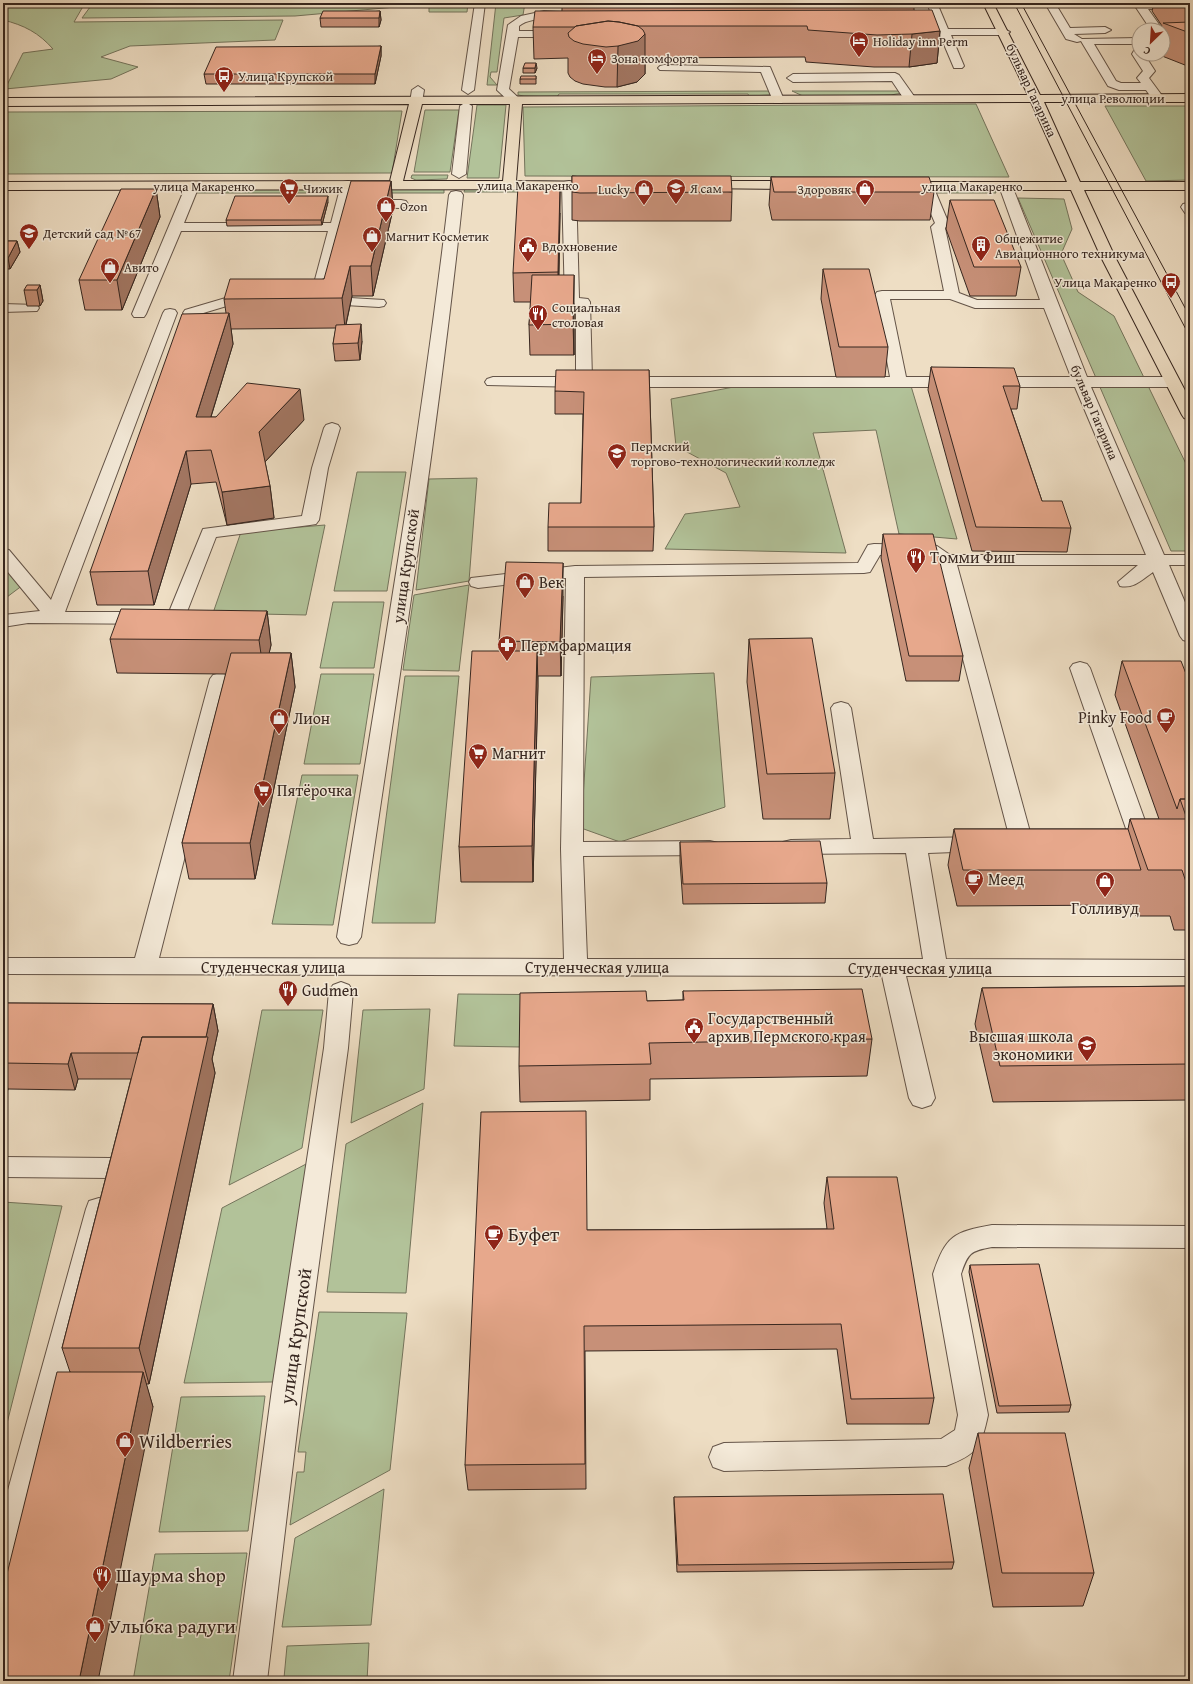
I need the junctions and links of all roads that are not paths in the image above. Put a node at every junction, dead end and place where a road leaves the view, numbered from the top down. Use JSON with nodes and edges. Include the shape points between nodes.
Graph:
{"nodes":[{"id":1,"x":480,"y":3,"type":"edge"},
{"id":2,"x":932,"y":3,"type":"edge"},
{"id":3,"x":988,"y":3,"type":"edge"},
{"id":4,"x":1050,"y":3,"type":"edge"},
{"id":5,"x":1139,"y":4,"type":"edge"},
{"id":6,"x":1190,"y":6,"type":"edge"},
{"id":7,"x":573,"y":15,"type":"edge"},
{"id":8,"x":1151,"y":22,"type":"edge"},
{"id":9,"x":1131,"y":30,"type":"edge"},
{"id":10,"x":1066,"y":31,"type":"junction"},
{"id":11,"x":903,"y":32,"type":"edge"},
{"id":12,"x":943,"y":32,"type":"junction"},
{"id":13,"x":1004,"y":32,"type":"junction"},
{"id":14,"x":512,"y":34,"type":"junction"},
{"id":15,"x":576,"y":34,"type":"edge"},
{"id":16,"x":1086,"y":41,"type":"junction"},
{"id":17,"x":1131,"y":41,"type":"edge"},
{"id":18,"x":1143,"y":62,"type":"edge"},
{"id":19,"x":958,"y":66,"type":"dead end"},
{"id":20,"x":664,"y":68,"type":"edge"},
{"id":21,"x":793,"y":78,"type":"dead end"},
{"id":22,"x":1149,"y":87,"type":"junction"},
{"id":23,"x":468,"y":90,"type":"dead end"},
{"id":24,"x":417,"y":96,"type":"junction"},
{"id":25,"x":1036,"y":98,"type":"junction"},
{"id":26,"x":1157,"y":98,"type":"junction"},
{"id":27,"x":1190,"y":98,"type":"edge"},
{"id":28,"x":910,"y":99,"type":"junction"},
{"id":29,"x":778,"y":100,"type":"junction"},
{"id":30,"x":516,"y":101,"type":"junction"},
{"id":31,"x":3,"y":102,"type":"edge"},
{"id":32,"x":466,"y":106,"type":"dead end"},
{"id":33,"x":459,"y":174,"type":"dead end"},
{"id":34,"x":348,"y":185,"type":"junction"},
{"id":35,"x":509,"y":185,"type":"junction"},
{"id":36,"x":569,"y":185,"type":"junction"},
{"id":37,"x":616,"y":185,"type":"edge"},
{"id":38,"x":685,"y":185,"type":"edge"},
{"id":39,"x":1076,"y":185,"type":"junction"},
{"id":40,"x":3,"y":186,"type":"edge"},
{"id":41,"x":192,"y":186,"type":"junction"},
{"id":42,"x":395,"y":186,"type":"junction"},
{"id":43,"x":818,"y":186,"type":"edge"},
{"id":44,"x":888,"y":186,"type":"edge"},
{"id":45,"x":926,"y":186,"type":"junction"},
{"id":46,"x":1006,"y":186,"type":"junction"},
{"id":47,"x":1190,"y":186,"type":"edge"},
{"id":48,"x":456,"y":195,"type":"dead end"},
{"id":49,"x":343,"y":204,"type":"junction"},
{"id":50,"x":401,"y":204,"type":"dead end"},
{"id":51,"x":1190,"y":207,"type":"edge"},
{"id":52,"x":1190,"y":210,"type":"edge"},
{"id":53,"x":176,"y":227,"type":"junction"},
{"id":54,"x":337,"y":227,"type":"junction"},
{"id":55,"x":952,"y":294,"type":"junction"},
{"id":56,"x":269,"y":302,"type":"edge"},
{"id":57,"x":300,"y":302,"type":"edge"},
{"id":58,"x":350,"y":302,"type":"edge"},
{"id":59,"x":379,"y":303,"type":"dead end"},
{"id":60,"x":1050,"y":304,"type":"junction"},
{"id":61,"x":3,"y":308,"type":"edge"},
{"id":62,"x":32,"y":308,"type":"edge"},
{"id":63,"x":170,"y":313,"type":"dead end"},
{"id":64,"x":190,"y":313,"type":"edge"},
{"id":65,"x":139,"y":314,"type":"dead end"},
{"id":66,"x":493,"y":382,"type":"dead end"},
{"id":67,"x":584,"y":382,"type":"junction"},
{"id":68,"x":1082,"y":382,"type":"junction"},
{"id":69,"x":1172,"y":382,"type":"junction"},
{"id":70,"x":899,"y":383,"type":"junction"},
{"id":71,"x":1187,"y":406,"type":"edge"},
{"id":72,"x":332,"y":428,"type":"dead end"},
{"id":73,"x":3,"y":554,"type":"edge"},
{"id":74,"x":946,"y":560,"type":"junction"},
{"id":75,"x":1158,"y":560,"type":"junction"},
{"id":76,"x":1190,"y":560,"type":"edge"},
{"id":77,"x":574,"y":572,"type":"junction"},
{"id":78,"x":478,"y":582,"type":"dead end"},
{"id":79,"x":1127,"y":582,"type":"dead end"},
{"id":80,"x":54,"y":616,"type":"junction"},
{"id":81,"x":3,"y":621,"type":"edge"},
{"id":82,"x":1190,"y":636,"type":"edge"},
{"id":83,"x":1080,"y":668,"type":"dead end"},
{"id":84,"x":220,"y":679,"type":"edge"},
{"id":85,"x":841,"y":708,"type":"dead end"},
{"id":86,"x":1022,"y":843,"type":"junction"},
{"id":87,"x":1044,"y":843,"type":"edge"},
{"id":88,"x":1120,"y":843,"type":"edge"},
{"id":89,"x":916,"y":846,"type":"junction"},
{"id":90,"x":863,"y":847,"type":"junction"},
{"id":91,"x":729,"y":848,"type":"edge"},
{"id":92,"x":769,"y":848,"type":"edge"},
{"id":93,"x":572,"y":850,"type":"junction"},
{"id":94,"x":349,"y":937,"type":"dead end"},
{"id":95,"x":3,"y":966,"type":"edge"},
{"id":96,"x":145,"y":966,"type":"junction"},
{"id":97,"x":576,"y":967,"type":"junction"},
{"id":98,"x":892,"y":967,"type":"junction"},
{"id":99,"x":936,"y":968,"type":"junction"},
{"id":100,"x":1190,"y":968,"type":"edge"},
{"id":101,"x":341,"y":991,"type":"dead end"},
{"id":102,"x":922,"y":1098,"type":"dead end"},
{"id":103,"x":3,"y":1167,"type":"edge"},
{"id":104,"x":1188,"y":1243,"type":"edge"},
{"id":105,"x":724,"y":1458,"type":"dead end"},
{"id":106,"x":3,"y":1565,"type":"edge"},
{"id":107,"x":250,"y":1681,"type":"edge"}],
"edges":[{"from":1,"to":23,"type":"street"},
{"from":2,"to":12,"type":"street","via":[[932,16]]},
{"from":3,"to":13,"type":"main road","name":"бульвар Гагарина"},
{"from":4,"to":10,"type":"street"},
{"from":5,"to":6,"type":"street"},
{"from":5,"to":8,"type":"street"},
{"from":7,"to":14,"type":"street","via":[[534,15],[514,25]]},
{"from":9,"to":10,"type":"street"},
{"from":10,"to":16,"type":"street","via":[[1070,37]]},
{"from":11,"to":12,"type":"street"},
{"from":12,"to":13,"type":"street"},
{"from":12,"to":19,"type":"street"},
{"from":13,"to":25,"type":"main road","name":"бульвар Гагарина"},
{"from":14,"to":15,"type":"street"},
{"from":14,"to":30,"type":"street","via":[[503,90]]},
{"from":16,"to":17,"type":"street"},
{"from":16,"to":22,"type":"street","via":[[1114,85]]},
{"from":18,"to":22,"type":"street","via":[[1149,71],[1143,78]]},
{"from":20,"to":29,"type":"street","via":[[766,69]]},
{"from":21,"to":28,"type":"street","via":[[895,78]]},
{"from":22,"to":26,"type":"street"},
{"from":24,"to":30,"type":"main road"},
{"from":24,"to":31,"type":"main road"},
{"from":24,"to":42,"type":"main road"},
{"from":25,"to":26,"type":"main road","name":"улица Революции"},
{"from":25,"to":28,"type":"main road"},
{"from":25,"to":39,"type":"main road","name":"бульвар Гагарина"},
{"from":26,"to":27,"type":"main road","name":"улица Революции"},
{"from":28,"to":29,"type":"main road"},
{"from":29,"to":30,"type":"main road"},
{"from":30,"to":35,"type":"main road"},
{"from":32,"to":33,"type":"street"},
{"from":34,"to":41,"type":"main road","name":"улица Макаренко"},
{"from":34,"to":42,"type":"main road","name":"улица Макаренко"},
{"from":34,"to":49,"type":"street"},
{"from":35,"to":36,"type":"main road","name":"улица Макаренко"},
{"from":35,"to":42,"type":"main road","name":"улица Макаренко"},
{"from":36,"to":37,"type":"main road","name":"улица Макаренко"},
{"from":36,"to":67,"type":"street","via":[[572,302],[583,302]]},
{"from":38,"to":43,"type":"main road"},
{"from":39,"to":46,"type":"main road","name":"улица Макаренко"},
{"from":39,"to":47,"type":"main road"},
{"from":39,"to":69,"type":"main road","name":"бульвар Гагарина","via":[[1108,257]]},
{"from":40,"to":41,"type":"main road","name":"улица Макаренко"},
{"from":41,"to":53,"type":"street"},
{"from":44,"to":45,"type":"main road","name":"улица Макаренко"},
{"from":45,"to":46,"type":"main road","name":"улица Макаренко"},
{"from":45,"to":55,"type":"street","via":[[942,224],[938,227]]},
{"from":46,"to":60,"type":"street","name":"бульвар Гагарина"},
{"from":48,"to":94,"type":"street","name":"улица Крупской","via":[[429,412]]},
{"from":49,"to":50,"type":"street"},
{"from":49,"to":54,"type":"street"},
{"from":51,"to":52,"type":"street"},
{"from":53,"to":54,"type":"street"},
{"from":53,"to":65,"type":"street"},
{"from":54,"to":57,"type":"street","via":[[322,302]]},
{"from":55,"to":60,"type":"street","via":[[975,304]]},
{"from":55,"to":70,"type":"street","via":[[882,295]]},
{"from":56,"to":64,"type":"street","via":[[229,302]]},
{"from":58,"to":59,"type":"street"},
{"from":60,"to":68,"type":"street","name":"бульвар Гагарина"},
{"from":61,"to":62,"type":"street"},
{"from":63,"to":80,"type":"street"},
{"from":66,"to":67,"type":"street"},
{"from":67,"to":70,"type":"street"},
{"from":68,"to":69,"type":"street"},
{"from":68,"to":70,"type":"street"},
{"from":68,"to":75,"type":"street","name":"бульвар Гагарина"},
{"from":69,"to":71,"type":"main road","name":"бульвар Гагарина"},
{"from":72,"to":80,"type":"street","via":[[320,468],[310,520],[209,533],[176,618]]},
{"from":73,"to":80,"type":"street"},
{"from":74,"to":75,"type":"street"},
{"from":74,"to":77,"type":"street","via":[[931,550],[874,548],[864,568]]},
{"from":74,"to":86,"type":"street"},
{"from":75,"to":76,"type":"street"},
{"from":75,"to":79,"type":"street"},
{"from":75,"to":82,"type":"street","name":"бульвар Гагарина"},
{"from":77,"to":78,"type":"street"},
{"from":77,"to":93,"type":"street"},
{"from":80,"to":81,"type":"street","via":[[28,616]]},
{"from":83,"to":88,"type":"street","via":[[1142,843]]},
{"from":84,"to":96,"type":"street"},
{"from":85,"to":90,"type":"street"},
{"from":86,"to":87,"type":"street"},
{"from":86,"to":89,"type":"street"},
{"from":89,"to":90,"type":"street"},
{"from":89,"to":99,"type":"street"},
{"from":90,"to":92,"type":"street"},
{"from":91,"to":93,"type":"street"},
{"from":93,"to":97,"type":"street"},
{"from":95,"to":96,"type":"street","name":"Студенческая улица"},
{"from":96,"to":97,"type":"street","name":"Студенческая улица"},
{"from":97,"to":98,"type":"street","name":"Студенческая улица"},
{"from":98,"to":99,"type":"street","name":"Студенческая улица"},
{"from":98,"to":102,"type":"street"},
{"from":99,"to":100,"type":"street","name":"Студенческая улица"},
{"from":101,"to":107,"type":"street","name":"улица Крупской","via":[[336,1048]]},
{"from":103,"to":106,"type":"street","via":[[113,1157]]},
{"from":104,"to":105,"type":"street","via":[[992,1236],[964,1241],[953,1253],[947,1274],[973,1415],[968,1438],[946,1452]]}]}
